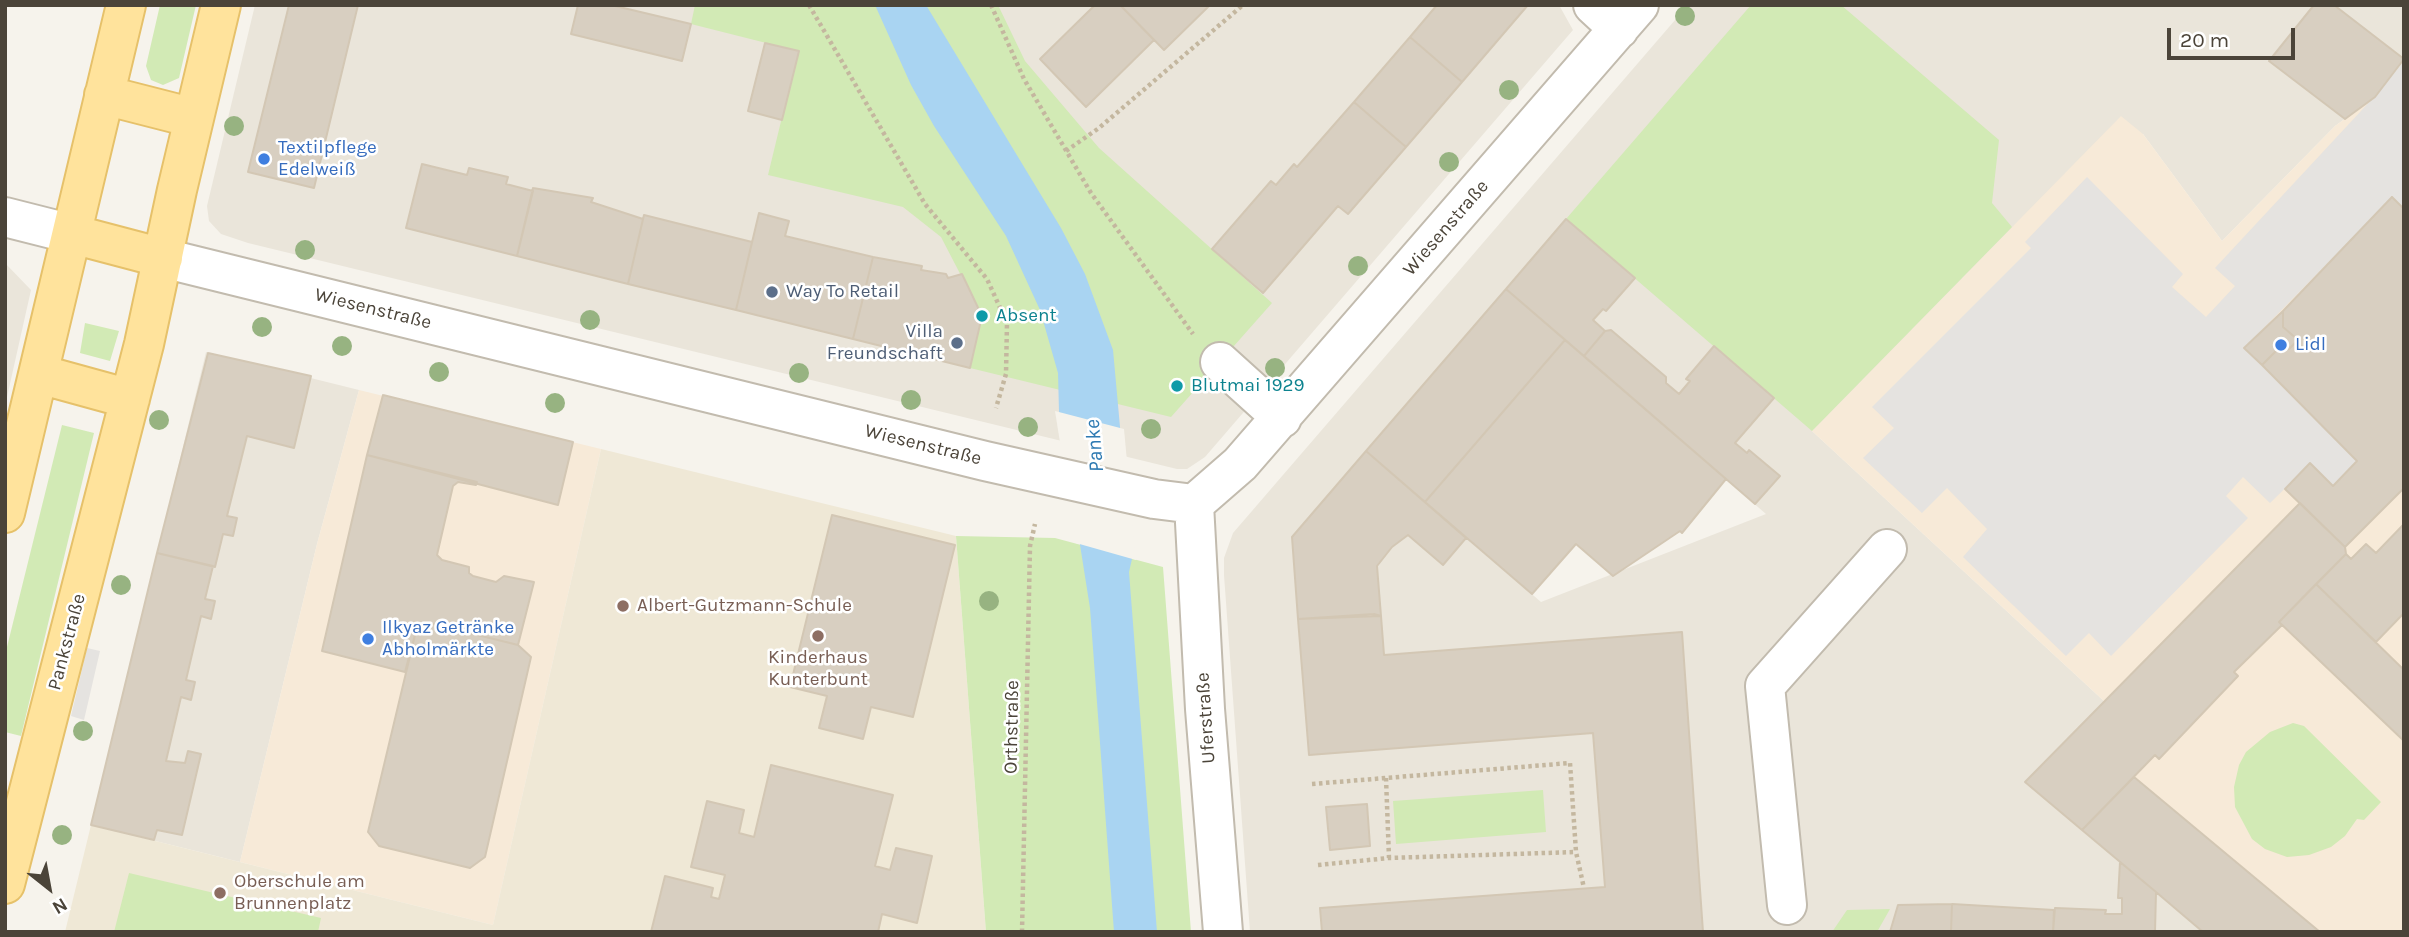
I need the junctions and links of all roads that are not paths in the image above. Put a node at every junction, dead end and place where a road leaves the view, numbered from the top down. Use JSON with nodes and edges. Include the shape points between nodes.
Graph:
{"nodes":[{"id":1,"x":125,"y":5,"type":"edge"},
{"id":2,"x":221,"y":5,"type":"edge"},
{"id":3,"x":1617,"y":13,"type":"edge"},
{"id":4,"x":104,"y":95,"type":"junction"},
{"id":5,"x":194,"y":118,"type":"junction"},
{"id":6,"x":5,"y":217,"type":"edge"},
{"id":7,"x":72,"y":234,"type":"junction"},
{"id":8,"x":163,"y":258,"type":"junction"},
{"id":9,"x":1220,"y":362,"type":"road end"},
{"id":10,"x":39,"y":374,"type":"junction"},
{"id":11,"x":130,"y":399,"type":"junction"},
{"id":12,"x":1282,"y":418,"type":"junction"},
{"id":13,"x":1194,"y":504,"type":"junction"},
{"id":14,"x":5,"y":513,"type":"edge"},
{"id":15,"x":1887,"y":549,"type":"dead end"},
{"id":16,"x":5,"y":884,"type":"edge"},
{"id":17,"x":1787,"y":905,"type":"dead end"},
{"id":18,"x":1223,"y":932,"type":"edge"}],
"edges":[{"from":1,"to":4,"type":"main road"},
{"from":2,"to":5,"type":"main road","name":"Pankstraße"},
{"from":3,"to":12,"type":"street","name":"Wiesenstraße"},
{"from":4,"to":5,"type":"main road"},
{"from":4,"to":7,"type":"main road"},
{"from":5,"to":8,"type":"main road","name":"Pankstraße"},
{"from":6,"to":7,"type":"street","name":"Wiesenstraße"},
{"from":7,"to":8,"type":"main road","name":"Wiesenstraße"},
{"from":7,"to":10,"type":"main road"},
{"from":8,"to":11,"type":"main road","name":"Pankstraße"},
{"from":8,"to":13,"type":"street","name":"Wiesenstraße","via":[[1051,475]]},
{"from":9,"to":12,"type":"street"},
{"from":10,"to":11,"type":"main road"},
{"from":10,"to":14,"type":"main road"},
{"from":11,"to":16,"type":"main road","name":"Pankstraße"},
{"from":12,"to":13,"type":"street","name":"Wiesenstraße","via":[[1240,464]]},
{"from":13,"to":18,"type":"street","name":"Uferstraße"},
{"from":15,"to":17,"type":"street","via":[[1765,685]]}]}
